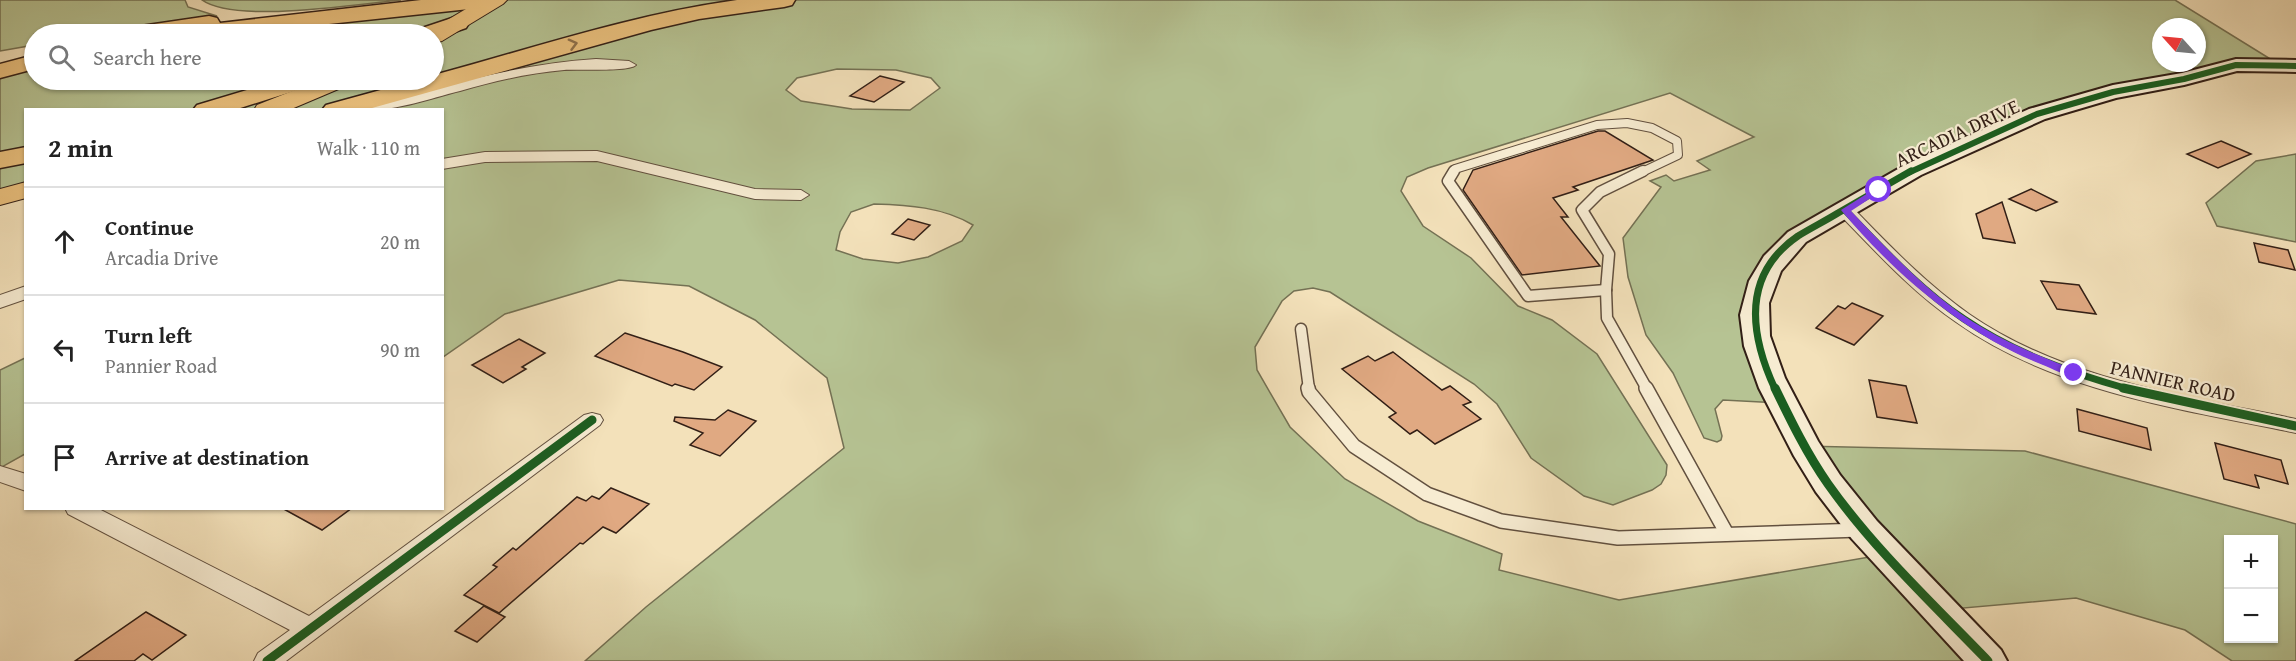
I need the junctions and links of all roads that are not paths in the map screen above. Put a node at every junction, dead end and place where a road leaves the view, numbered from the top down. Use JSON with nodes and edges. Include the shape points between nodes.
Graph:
{"nodes":[{"id":1,"x":401,"y":0,"type":"edge"},
{"id":2,"x":488,"y":0,"type":"edge"},
{"id":3,"x":496,"y":0,"type":"edge"},
{"id":4,"x":784,"y":0,"type":"edge"},
{"id":5,"x":204,"y":2,"type":"dead end"},
{"id":6,"x":321,"y":9,"type":"junction"},
{"id":7,"x":458,"y":22,"type":"junction"},
{"id":8,"x":209,"y":24,"type":"edge"},
{"id":9,"x":269,"y":24,"type":"edge"},
{"id":10,"x":444,"y":27,"type":"edge"},
{"id":11,"x":444,"y":30,"type":"edge"},
{"id":12,"x":24,"y":53,"type":"edge"},
{"id":13,"x":0,"y":57,"type":"edge"},
{"id":14,"x":24,"y":61,"type":"edge"},
{"id":15,"x":24,"y":63,"type":"edge"},
{"id":16,"x":0,"y":65,"type":"edge"},
{"id":17,"x":629,"y":65,"type":"dead end"},
{"id":18,"x":2296,"y":66,"type":"edge"},
{"id":19,"x":0,"y":71,"type":"edge"},
{"id":20,"x":444,"y":80,"type":"edge"},
{"id":21,"x":271,"y":90,"type":"edge"},
{"id":22,"x":315,"y":90,"type":"edge"},
{"id":23,"x":407,"y":90,"type":"edge"},
{"id":24,"x":213,"y":108,"type":"edge"},
{"id":25,"x":271,"y":108,"type":"edge"},
{"id":26,"x":342,"y":108,"type":"edge"},
{"id":27,"x":381,"y":108,"type":"edge"},
{"id":28,"x":24,"y":155,"type":"edge"},
{"id":29,"x":0,"y":160,"type":"edge"},
{"id":30,"x":444,"y":164,"type":"edge"},
{"id":31,"x":24,"y":190,"type":"edge"},
{"id":32,"x":801,"y":195,"type":"dead end"},
{"id":33,"x":0,"y":197,"type":"edge"},
{"id":34,"x":1845,"y":210,"type":"junction"},
{"id":35,"x":1606,"y":290,"type":"junction"},
{"id":36,"x":24,"y":293,"type":"edge"},
{"id":37,"x":0,"y":302,"type":"edge"},
{"id":38,"x":1301,"y":329,"type":"dead end"},
{"id":39,"x":592,"y":420,"type":"dead end"},
{"id":40,"x":2296,"y":426,"type":"edge"},
{"id":41,"x":0,"y":474,"type":"edge"},
{"id":42,"x":24,"y":482,"type":"edge"},
{"id":43,"x":80,"y":510,"type":"edge"},
{"id":44,"x":1866,"y":530,"type":"junction"},
{"id":45,"x":1727,"y":534,"type":"junction"},
{"id":46,"x":310,"y":628,"type":"junction"},
{"id":47,"x":267,"y":661,"type":"edge"},
{"id":48,"x":1988,"y":661,"type":"edge"}],
"edges":[{"from":1,"to":6,"type":"highway"},
{"from":2,"to":9,"type":"highway"},
{"from":3,"to":7,"type":"main road"},
{"from":20,"to":4,"type":"highway","one_way":true,"via":[[638,26]]},
{"from":5,"to":6,"type":"highway","via":[[240,10]]},
{"from":6,"to":8,"type":"highway"},
{"from":7,"to":10,"type":"highway"},
{"from":7,"to":11,"type":"main road"},
{"from":12,"to":13,"type":"highway"},
{"from":14,"to":16,"type":"highway"},
{"from":15,"to":19,"type":"highway"},
{"from":17,"to":27,"type":"street","via":[[579,63],[530,69]]},
{"from":18,"to":34,"type":"street","name":"ARCADIA DRIVE","via":[[2236,65],[2113,92],[2037,114],[1913,171]]},
{"from":21,"to":24,"type":"highway"},
{"from":22,"to":25,"type":"main road"},
{"from":26,"to":23,"type":"highway","one_way":true},
{"from":28,"to":29,"type":"highway"},
{"from":30,"to":32,"type":"street","via":[[484,157],[597,156],[755,194]]},
{"from":31,"to":33,"type":"main road"},
{"from":34,"to":40,"type":"street","name":"PANNIER ROAD","via":[[1955,313],[2008,346],[2115,386]]},
{"from":34,"to":44,"type":"street","name":"ARCADIA DRIVE","via":[[1783,249],[1762,278],[1754,315],[1769,378],[1803,446]]},
{"from":35,"to":35,"type":"lane","via":[[1609,254],[1582,210],[1600,192],[1678,155],[1677,141],[1652,128],[1627,123],[1597,125],[1455,169],[1448,181],[1528,296]]},
{"from":35,"to":45,"type":"lane","via":[[1607,318]]},
{"from":36,"to":37,"type":"street"},
{"from":38,"to":45,"type":"lane","via":[[1309,392],[1354,446],[1427,494],[1501,521],[1618,538]]},
{"from":39,"to":46,"type":"street"},
{"from":41,"to":42,"type":"street"},
{"from":43,"to":46,"type":"street"},
{"from":44,"to":45,"type":"lane"},
{"from":44,"to":48,"type":"street","name":"ARCADIA DRIVE"},
{"from":46,"to":47,"type":"street"}]}
